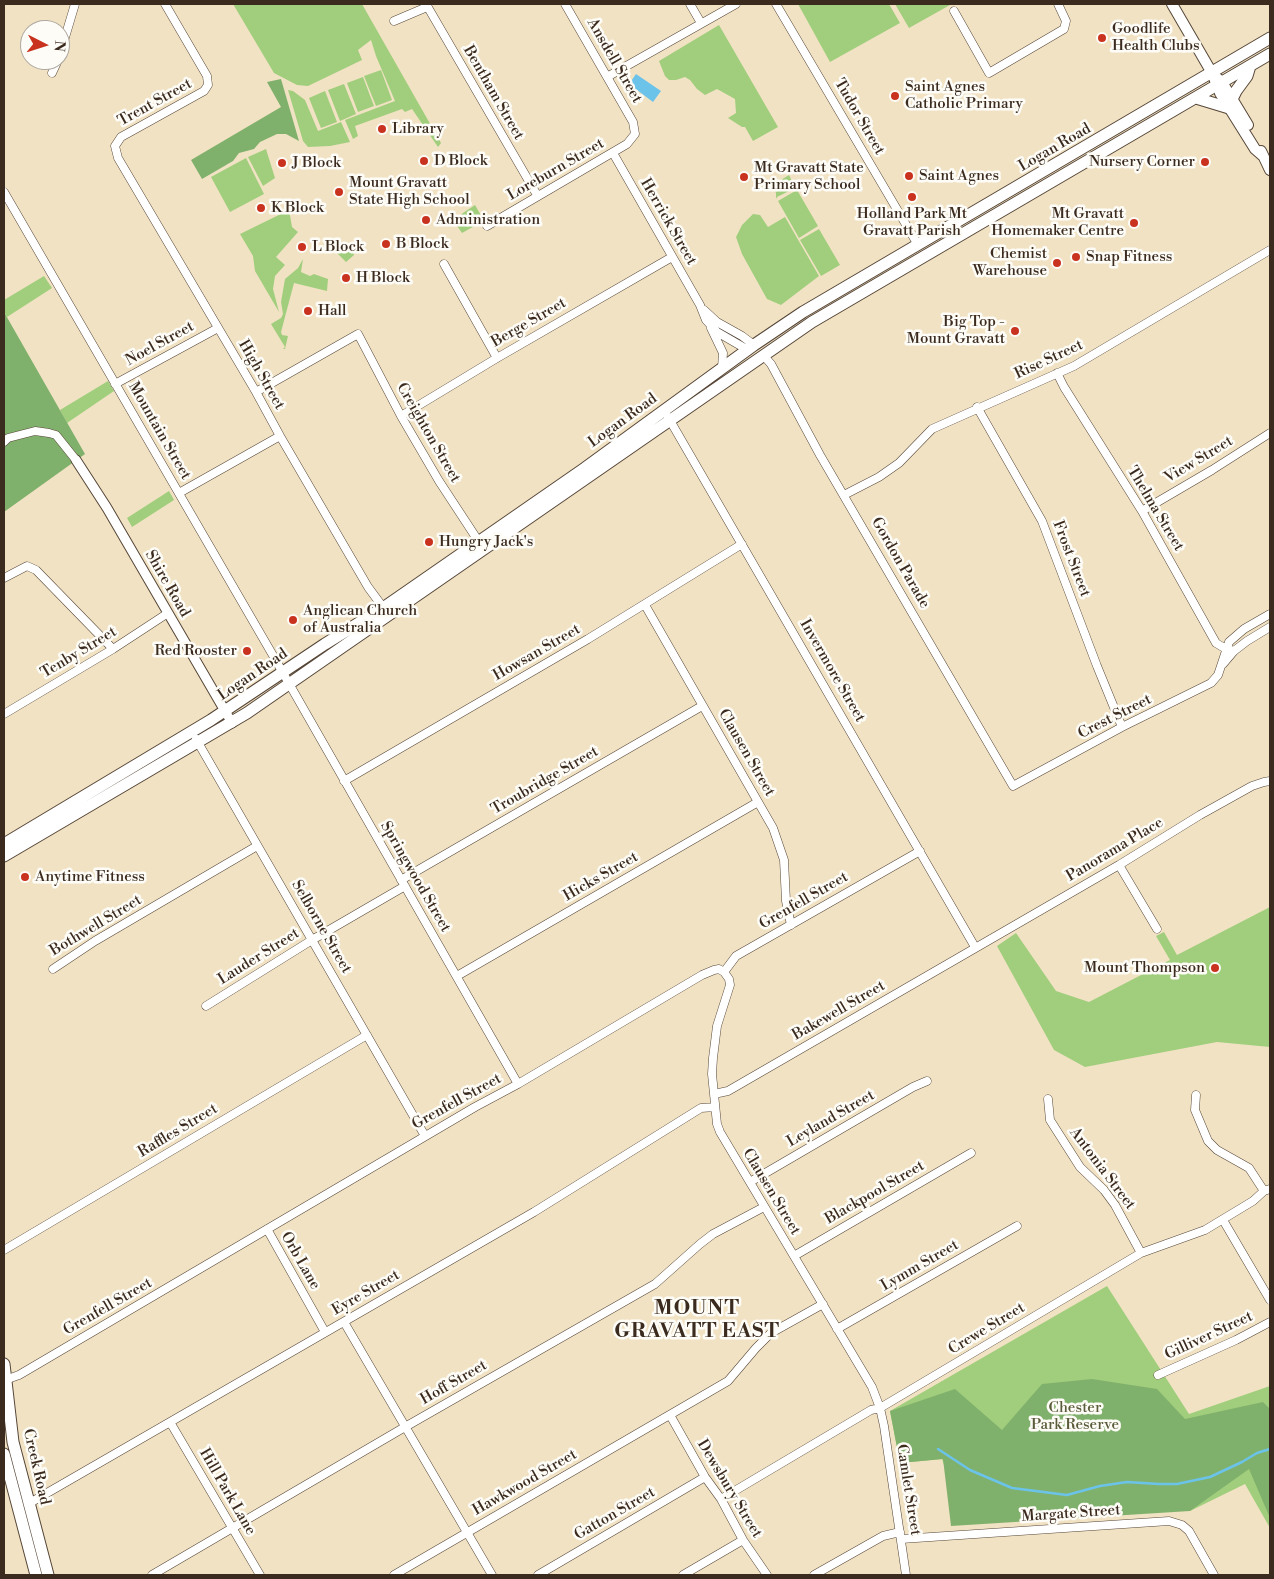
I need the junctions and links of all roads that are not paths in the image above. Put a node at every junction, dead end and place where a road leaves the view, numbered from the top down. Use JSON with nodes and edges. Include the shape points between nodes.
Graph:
{"nodes":[{"id":1,"x":75,"y":4,"type":"edge"},
{"id":2,"x":165,"y":4,"type":"edge"},
{"id":3,"x":565,"y":4,"type":"edge"},
{"id":4,"x":690,"y":4,"type":"edge"},
{"id":5,"x":736,"y":4,"type":"edge"},
{"id":6,"x":776,"y":4,"type":"edge"},
{"id":7,"x":1058,"y":4,"type":"edge"},
{"id":8,"x":1172,"y":4,"type":"edge"},
{"id":9,"x":426,"y":5,"type":"edge"},
{"id":10,"x":954,"y":11,"type":"dead end"},
{"id":11,"x":70,"y":21,"type":"edge"},
{"id":12,"x":394,"y":21,"type":"dead end"},
{"id":13,"x":701,"y":23,"type":"junction"},
{"id":14,"x":1270,"y":38,"type":"edge"},
{"id":15,"x":1270,"y":54,"type":"edge"},
{"id":16,"x":1250,"y":66,"type":"junction"},
{"id":17,"x":53,"y":70,"type":"edge"},
{"id":18,"x":52,"y":73,"type":"dead end"},
{"id":19,"x":1212,"y":73,"type":"junction"},
{"id":20,"x":607,"y":77,"type":"junction"},
{"id":21,"x":1219,"y":84,"type":"junction"},
{"id":22,"x":1196,"y":98,"type":"junction"},
{"id":23,"x":1231,"y":104,"type":"junction"},
{"id":24,"x":635,"y":134,"type":"joint"},
{"id":25,"x":115,"y":146,"type":"joint"},
{"id":26,"x":613,"y":153,"type":"junction"},
{"id":27,"x":1270,"y":170,"type":"edge"},
{"id":28,"x":4,"y":192,"type":"edge"},
{"id":29,"x":537,"y":196,"type":"junction"},
{"id":30,"x":487,"y":226,"type":"dead end"},
{"id":31,"x":918,"y":245,"type":"junction"},
{"id":32,"x":1270,"y":250,"type":"edge"},
{"id":33,"x":672,"y":257,"type":"junction"},
{"id":34,"x":444,"y":264,"type":"dead end"},
{"id":35,"x":700,"y":305,"type":"junction"},
{"id":36,"x":706,"y":320,"type":"junction"},
{"id":37,"x":218,"y":328,"type":"junction"},
{"id":38,"x":751,"y":348,"type":"junction"},
{"id":39,"x":763,"y":355,"type":"junction"},
{"id":40,"x":497,"y":358,"type":"junction"},
{"id":41,"x":722,"y":368,"type":"junction"},
{"id":42,"x":1058,"y":372,"type":"junction"},
{"id":43,"x":115,"y":384,"type":"junction"},
{"id":44,"x":256,"y":392,"type":"junction"},
{"id":45,"x":977,"y":407,"type":"junction"},
{"id":46,"x":664,"y":410,"type":"junction"},
{"id":47,"x":401,"y":416,"type":"junction"},
{"id":48,"x":670,"y":421,"type":"junction"},
{"id":49,"x":1270,"y":433,"type":"edge"},
{"id":50,"x":280,"y":436,"type":"junction"},
{"id":51,"x":4,"y":442,"type":"edge"},
{"id":52,"x":76,"y":460,"type":"joint"},
{"id":53,"x":179,"y":493,"type":"junction"},
{"id":54,"x":844,"y":496,"type":"junction"},
{"id":55,"x":1142,"y":511,"type":"junction"},
{"id":56,"x":479,"y":542,"type":"junction"},
{"id":57,"x":742,"y":544,"type":"junction"},
{"id":58,"x":4,"y":578,"type":"edge"},
{"id":59,"x":645,"y":605,"type":"junction"},
{"id":60,"x":386,"y":612,"type":"junction"},
{"id":61,"x":168,"y":614,"type":"junction"},
{"id":62,"x":1270,"y":614,"type":"edge"},
{"id":63,"x":1270,"y":627,"type":"edge"},
{"id":64,"x":113,"y":649,"type":"junction"},
{"id":65,"x":1226,"y":649,"type":"junction"},
{"id":66,"x":1234,"y":651,"type":"junction"},
{"id":67,"x":1222,"y":666,"type":"junction"},
{"id":68,"x":282,"y":672,"type":"junction"},
{"id":69,"x":288,"y":684,"type":"junction"},
{"id":70,"x":702,"y":706,"type":"junction"},
{"id":71,"x":225,"y":711,"type":"junction"},
{"id":72,"x":4,"y":714,"type":"edge"},
{"id":73,"x":232,"y":723,"type":"junction"},
{"id":74,"x":1122,"y":727,"type":"junction"},
{"id":75,"x":192,"y":732,"type":"junction"},
{"id":76,"x":198,"y":743,"type":"junction"},
{"id":77,"x":344,"y":781,"type":"junction"},
{"id":78,"x":1270,"y":781,"type":"edge"},
{"id":79,"x":1013,"y":786,"type":"joint"},
{"id":80,"x":758,"y":802,"type":"junction"},
{"id":81,"x":4,"y":844,"type":"edge"},
{"id":82,"x":258,"y":846,"type":"junction"},
{"id":83,"x":920,"y":850,"type":"junction"},
{"id":84,"x":4,"y":856,"type":"edge"},
{"id":85,"x":1120,"y":865,"type":"junction"},
{"id":86,"x":403,"y":883,"type":"junction"},
{"id":87,"x":790,"y":925,"type":"junction"},
{"id":88,"x":1157,"y":929,"type":"dead end"},
{"id":89,"x":312,"y":940,"type":"junction"},
{"id":90,"x":975,"y":947,"type":"junction"},
{"id":91,"x":52,"y":969,"type":"dead end"},
{"id":92,"x":724,"y":972,"type":"junction"},
{"id":93,"x":457,"y":976,"type":"junction"},
{"id":94,"x":206,"y":1006,"type":"dead end"},
{"id":95,"x":367,"y":1035,"type":"junction"},
{"id":96,"x":927,"y":1081,"type":"dead end"},
{"id":97,"x":518,"y":1084,"type":"junction"},
{"id":98,"x":714,"y":1094,"type":"junction"},
{"id":99,"x":1196,"y":1095,"type":"dead end"},
{"id":100,"x":1048,"y":1099,"type":"dead end"},
{"id":101,"x":716,"y":1107,"type":"junction"},
{"id":102,"x":425,"y":1136,"type":"junction"},
{"id":103,"x":971,"y":1154,"type":"dead end"},
{"id":104,"x":750,"y":1182,"type":"junction"},
{"id":105,"x":1267,"y":1190,"type":"edge"},
{"id":106,"x":764,"y":1207,"type":"junction"},
{"id":107,"x":1224,"y":1220,"type":"junction"},
{"id":108,"x":1017,"y":1226,"type":"dead end"},
{"id":109,"x":267,"y":1229,"type":"junction"},
{"id":110,"x":4,"y":1250,"type":"edge"},
{"id":111,"x":1141,"y":1254,"type":"junction"},
{"id":112,"x":794,"y":1256,"type":"junction"},
{"id":113,"x":1270,"y":1300,"type":"edge"},
{"id":114,"x":823,"y":1304,"type":"junction"},
{"id":115,"x":344,"y":1322,"type":"junction"},
{"id":116,"x":1270,"y":1322,"type":"edge"},
{"id":117,"x":837,"y":1329,"type":"junction"},
{"id":118,"x":325,"y":1332,"type":"junction"},
{"id":119,"x":4,"y":1364,"type":"edge"},
{"id":120,"x":1158,"y":1375,"type":"dead end"},
{"id":121,"x":5,"y":1380,"type":"junction"},
{"id":122,"x":880,"y":1408,"type":"junction"},
{"id":123,"x":670,"y":1415,"type":"junction"},
{"id":124,"x":170,"y":1422,"type":"junction"},
{"id":125,"x":405,"y":1427,"type":"junction"},
{"id":126,"x":4,"y":1454,"type":"edge"},
{"id":127,"x":705,"y":1477,"type":"junction"},
{"id":128,"x":721,"y":1499,"type":"junction"},
{"id":129,"x":28,"y":1504,"type":"junction"},
{"id":130,"x":232,"y":1528,"type":"junction"},
{"id":131,"x":467,"y":1532,"type":"junction"},
{"id":132,"x":901,"y":1536,"type":"junction"},
{"id":133,"x":743,"y":1540,"type":"junction"},
{"id":134,"x":36,"y":1575,"type":"edge"},
{"id":135,"x":48,"y":1575,"type":"edge"},
{"id":136,"x":152,"y":1575,"type":"edge"},
{"id":137,"x":260,"y":1575,"type":"edge"},
{"id":138,"x":394,"y":1575,"type":"edge"},
{"id":139,"x":492,"y":1575,"type":"edge"},
{"id":140,"x":538,"y":1575,"type":"edge"},
{"id":141,"x":683,"y":1575,"type":"edge"},
{"id":142,"x":767,"y":1575,"type":"edge"},
{"id":143,"x":814,"y":1575,"type":"edge"},
{"id":144,"x":906,"y":1575,"type":"edge"},
{"id":145,"x":1214,"y":1575,"type":"edge"}],
"edges":[{"from":1,"to":11,"type":"street"},
{"from":2,"to":25,"type":"street","name":"Trent Street","via":[[207,76],[208,85],[204,91],[120,137]]},
{"from":3,"to":20,"type":"street","name":"Ansdell Street"},
{"from":4,"to":13,"type":"street"},
{"from":5,"to":13,"type":"street"},
{"from":6,"to":31,"type":"street","name":"Tudor Street"},
{"from":7,"to":10,"type":"street","via":[[1064,14],[1064,29],[989,72]]},
{"from":8,"to":19,"type":"main road"},
{"from":9,"to":12,"type":"street"},
{"from":9,"to":29,"type":"street","name":"Bentham Street"},
{"from":13,"to":20,"type":"street"},
{"from":14,"to":19,"type":"main road","name":"Logan Road"},
{"from":15,"to":16,"type":"main road","name":"Logan Road"},
{"from":16,"to":21,"type":"main road","name":"Logan Road"},
{"from":16,"to":23,"type":"main road"},
{"from":17,"to":18,"type":"street"},
{"from":19,"to":21,"type":"main road"},
{"from":19,"to":31,"type":"main road","name":"Logan Road"},
{"from":20,"to":24,"type":"street","name":"Ansdell Street","via":[[633,122]]},
{"from":21,"to":22,"type":"main road","name":"Logan Road"},
{"from":21,"to":23,"type":"main road"},
{"from":22,"to":23,"type":"main road"},
{"from":22,"to":39,"type":"main road","name":"Logan Road","via":[[829,312]]},
{"from":23,"to":27,"type":"main road"},
{"from":24,"to":26,"type":"street","name":"Loreburn Street","via":[[629,143]]},
{"from":25,"to":37,"type":"street","name":"High Street","via":[[118,158]]},
{"from":26,"to":29,"type":"street","name":"Loreburn Street"},
{"from":26,"to":33,"type":"street","name":"Herrick Street"},
{"from":28,"to":43,"type":"street","name":"Mountain Street"},
{"from":29,"to":30,"type":"street","name":"Loreburn Street"},
{"from":31,"to":38,"type":"main road","name":"Logan Road","via":[[815,305]]},
{"from":32,"to":42,"type":"street","name":"Rise Street","via":[[1074,366]]},
{"from":33,"to":35,"type":"street","name":"Herrick Street"},
{"from":33,"to":40,"type":"street","name":"Berge Street"},
{"from":34,"to":40,"type":"street"},
{"from":35,"to":36,"type":"street","name":"Herrick Street"},
{"from":35,"to":38,"type":"street","name":"Herrick Street","via":[[717,322],[742,336]]},
{"from":36,"to":38,"type":"street","name":"Herrick Street","via":[[717,332]]},
{"from":36,"to":41,"type":"street","via":[[722,349]]},
{"from":37,"to":43,"type":"street","name":"Noel Street"},
{"from":37,"to":44,"type":"street","name":"High Street"},
{"from":38,"to":39,"type":"main road"},
{"from":38,"to":41,"type":"main road","name":"Logan Road"},
{"from":39,"to":48,"type":"main road","name":"Logan Road"},
{"from":39,"to":54,"type":"street","name":"Gordon Parade"},
{"from":40,"to":47,"type":"street","name":"Berge Street"},
{"from":41,"to":46,"type":"main road","name":"Logan Road"},
{"from":42,"to":45,"type":"street","name":"Rise Street"},
{"from":42,"to":55,"type":"street","name":"Thelma Street","via":[[1064,387]]},
{"from":43,"to":53,"type":"street","name":"Mountain Street"},
{"from":44,"to":47,"type":"street","name":"Creighton Street","via":[[358,334]]},
{"from":44,"to":50,"type":"street","name":"High Street"},
{"from":45,"to":54,"type":"street","name":"Rise Street","via":[[932,429],[899,463]]},
{"from":45,"to":74,"type":"street","name":"Frost Street","via":[[1042,521]]},
{"from":46,"to":48,"type":"street","name":"Invermore Street"},
{"from":46,"to":56,"type":"main road","name":"Logan Road"},
{"from":47,"to":56,"type":"street","name":"Creighton Street"},
{"from":48,"to":57,"type":"street","name":"Invermore Street"},
{"from":48,"to":60,"type":"main road","name":"Logan Road"},
{"from":49,"to":55,"type":"street","name":"View Street"},
{"from":50,"to":53,"type":"street"},
{"from":50,"to":60,"type":"street","name":"High Street","via":[[368,587]]},
{"from":51,"to":52,"type":"street","via":[[35,431],[49,433],[56,436]]},
{"from":52,"to":61,"type":"street","name":"Shire Road","via":[[108,508]]},
{"from":53,"to":68,"type":"street","name":"Mountain Street"},
{"from":54,"to":79,"type":"street","name":"Gordon Parade"},
{"from":55,"to":65,"type":"street","name":"Thelma Street","via":[[1208,630],[1216,643]]},
{"from":56,"to":60,"type":"main road","name":"Logan Road"},
{"from":57,"to":59,"type":"street","name":"Howsan Street"},
{"from":57,"to":83,"type":"street","name":"Invermore Street"},
{"from":58,"to":64,"type":"street","via":[[27,566],[36,570]]},
{"from":59,"to":70,"type":"street","name":"Clausen Street"},
{"from":59,"to":77,"type":"street","name":"Howsan Street"},
{"from":60,"to":68,"type":"main road","name":"Logan Road"},
{"from":60,"to":69,"type":"main road","name":"Logan Road"},
{"from":61,"to":64,"type":"street","name":"Tenby Street"},
{"from":61,"to":71,"type":"street","name":"Shire Road"},
{"from":62,"to":65,"type":"street","name":"Crest Street","via":[[1244,628],[1228,642]]},
{"from":63,"to":66,"type":"street","name":"Crest Street"},
{"from":64,"to":72,"type":"street","name":"Tenby Street"},
{"from":65,"to":66,"type":"street"},
{"from":65,"to":67,"type":"street","name":"Crest Street"},
{"from":66,"to":67,"type":"street","name":"Crest Street"},
{"from":67,"to":74,"type":"street","name":"Crest Street","via":[[1211,683]]},
{"from":68,"to":69,"type":"street","name":"Mountain Street"},
{"from":68,"to":71,"type":"main road","name":"Logan Road"},
{"from":69,"to":73,"type":"main road","name":"Logan Road"},
{"from":69,"to":77,"type":"street","name":"Springwood Street"},
{"from":70,"to":80,"type":"street","name":"Clausen Street"},
{"from":70,"to":86,"type":"street","name":"Troubridge Street"},
{"from":71,"to":73,"type":"street","name":"Shire Road"},
{"from":71,"to":75,"type":"main road","name":"Logan Road"},
{"from":73,"to":76,"type":"main road","name":"Logan Road"},
{"from":74,"to":79,"type":"street","name":"Crest Street"},
{"from":75,"to":76,"type":"street","name":"Selborne Street"},
{"from":75,"to":81,"type":"main road","name":"Logan Road"},
{"from":76,"to":82,"type":"street","name":"Selborne Street"},
{"from":76,"to":84,"type":"main road","name":"Logan Road"},
{"from":77,"to":86,"type":"street","name":"Springwood Street"},
{"from":78,"to":85,"type":"street","name":"Panorama Place","via":[[1252,786],[1200,815]]},
{"from":80,"to":87,"type":"street","name":"Clausen Street","via":[[773,828],[784,860]]},
{"from":80,"to":93,"type":"street","name":"Hicks Street"},
{"from":82,"to":89,"type":"street","name":"Selborne Street"},
{"from":82,"to":91,"type":"street","name":"Bothwell Street"},
{"from":83,"to":87,"type":"street","name":"Grenfell Street"},
{"from":83,"to":90,"type":"street","name":"Invermore Street"},
{"from":85,"to":88,"type":"street"},
{"from":85,"to":90,"type":"street","name":"Panorama Place"},
{"from":86,"to":89,"type":"street","name":"Lauder Street"},
{"from":86,"to":93,"type":"street","name":"Springwood Street"},
{"from":87,"to":92,"type":"street","name":"Grenfell Street","via":[[736,956]]},
{"from":89,"to":94,"type":"street","name":"Lauder Street"},
{"from":89,"to":95,"type":"street","name":"Selborne Street"},
{"from":90,"to":98,"type":"street","name":"Bakewell Street","via":[[728,1091]]},
{"from":92,"to":97,"type":"street","name":"Grenfell Street","via":[[719,969],[702,975]]},
{"from":92,"to":98,"type":"street","name":"Clausen Street","via":[[730,985],[715,1041]]},
{"from":93,"to":97,"type":"street","name":"Springwood Street"},
{"from":95,"to":102,"type":"street","name":"Selborne Street"},
{"from":95,"to":110,"type":"street","name":"Raffles Street"},
{"from":96,"to":104,"type":"street","name":"Leyland Street"},
{"from":97,"to":102,"type":"street","name":"Grenfell Street"},
{"from":98,"to":101,"type":"street","name":"Clausen Street"},
{"from":99,"to":105,"type":"street","via":[[1195,1110],[1208,1141],[1217,1150],[1249,1168]]},
{"from":100,"to":111,"type":"street","name":"Antonia Street","via":[[1050,1120],[1080,1167],[1115,1205]]},
{"from":101,"to":104,"type":"street","name":"Clausen Street","via":[[720,1132]]},
{"from":101,"to":115,"type":"street","name":"Eyre Street","via":[[701,1108],[534,1212]]},
{"from":102,"to":109,"type":"street","name":"Grenfell Street"},
{"from":103,"to":112,"type":"street","name":"Blackpool Street"},
{"from":104,"to":106,"type":"street","name":"Clausen Street"},
{"from":105,"to":107,"type":"street","name":"Crewe Street"},
{"from":106,"to":112,"type":"street","name":"Clausen Street"},
{"from":106,"to":125,"type":"street","name":"Hoff Street","via":[[713,1234],[655,1284]]},
{"from":107,"to":111,"type":"street","name":"Crewe Street"},
{"from":107,"to":113,"type":"street"},
{"from":108,"to":117,"type":"street","name":"Lymm Street"},
{"from":109,"to":118,"type":"street","name":"Orb Lane"},
{"from":109,"to":121,"type":"street","name":"Grenfell Street"},
{"from":111,"to":122,"type":"street","name":"Crewe Street"},
{"from":112,"to":114,"type":"street","name":"Clausen Street"},
{"from":114,"to":117,"type":"street","name":"Clausen Street"},
{"from":114,"to":123,"type":"street","name":"Hawkwood Street","via":[[771,1333],[728,1381]]},
{"from":115,"to":118,"type":"street","name":"Eyre Street"},
{"from":115,"to":125,"type":"street"},
{"from":116,"to":120,"type":"street","name":"Gilliver Street"},
{"from":117,"to":122,"type":"street","name":"Clausen Street","via":[[872,1387]]},
{"from":118,"to":124,"type":"street","name":"Eyre Street"},
{"from":119,"to":121,"type":"main road","name":"Creek Road"},
{"from":121,"to":129,"type":"main road","name":"Creek Road","via":[[13,1442]]},
{"from":122,"to":128,"type":"street","name":"Crewe Street"},
{"from":122,"to":132,"type":"street","name":"Camlet Street"},
{"from":123,"to":127,"type":"street","name":"Dewsbury Street"},
{"from":123,"to":131,"type":"street","name":"Hawkwood Street"},
{"from":124,"to":129,"type":"street","name":"Eyre Street"},
{"from":124,"to":130,"type":"street","name":"Hill Park Lane"},
{"from":125,"to":130,"type":"street","name":"Hoff Street"},
{"from":125,"to":131,"type":"street"},
{"from":126,"to":134,"type":"main road","name":"Creek Road"},
{"from":127,"to":128,"type":"street","name":"Dewsbury Street"},
{"from":127,"to":140,"type":"street","name":"Gatton Street"},
{"from":128,"to":133,"type":"street","name":"Dewsbury Street"},
{"from":129,"to":135,"type":"main road","name":"Creek Road"},
{"from":130,"to":136,"type":"street","name":"Hoff Street"},
{"from":130,"to":137,"type":"street","name":"Hill Park Lane"},
{"from":131,"to":138,"type":"street","name":"Hawkwood Street"},
{"from":131,"to":139,"type":"street"},
{"from":132,"to":143,"type":"street","name":"Margate Street","via":[[883,1536]]},
{"from":132,"to":144,"type":"street","name":"Camlet Street"},
{"from":132,"to":145,"type":"street","name":"Margate Street","via":[[1169,1521],[1189,1531]]},
{"from":133,"to":141,"type":"street"},
{"from":133,"to":142,"type":"street","name":"Dewsbury Street"}]}
